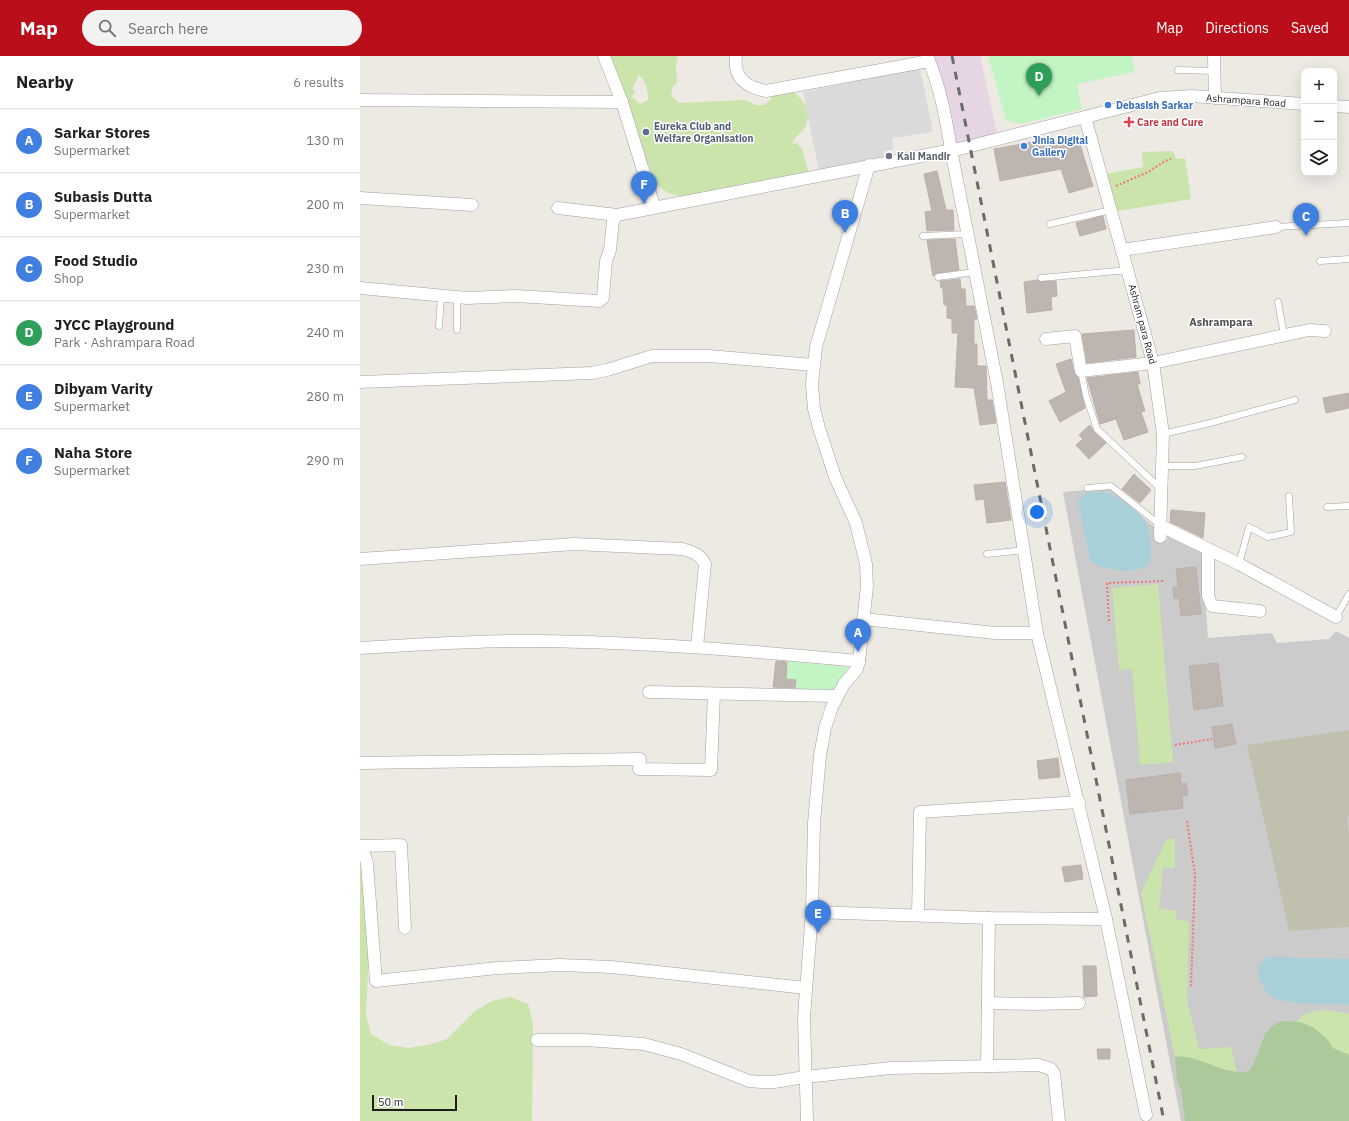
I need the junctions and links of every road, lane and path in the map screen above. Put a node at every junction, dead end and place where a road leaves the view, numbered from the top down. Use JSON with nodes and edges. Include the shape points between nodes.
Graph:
{"nodes":[{"id":1,"x":604,"y":56,"type":"edge"},
{"id":2,"x":736,"y":56,"type":"edge"},
{"id":3,"x":1214,"y":56,"type":"edge"},
{"id":4,"x":928,"y":58,"type":"edge"},
{"id":5,"x":1178,"y":70,"type":"dead end"},
{"id":6,"x":1214,"y":71,"type":"junction"},
{"id":7,"x":1215,"y":98,"type":"junction"},
{"id":8,"x":360,"y":100,"type":"edge"},
{"id":9,"x":622,"y":102,"type":"junction"},
{"id":10,"x":1301,"y":104,"type":"edge"},
{"id":11,"x":1337,"y":106,"type":"edge"},
{"id":12,"x":1349,"y":107,"type":"edge"},
{"id":13,"x":1085,"y":117,"type":"junction"},
{"id":14,"x":951,"y":150,"type":"junction"},
{"id":15,"x":1171,"y":159,"type":"dead end"},
{"id":16,"x":869,"y":165,"type":"junction"},
{"id":17,"x":1106,"y":191,"type":"junction"},
{"id":18,"x":360,"y":198,"type":"edge"},
{"id":19,"x":472,"y":205,"type":"dead end"},
{"id":20,"x":654,"y":206,"type":"junction"},
{"id":21,"x":558,"y":208,"type":"dead end"},
{"id":22,"x":1111,"y":210,"type":"junction"},
{"id":23,"x":617,"y":215,"type":"junction"},
{"id":24,"x":1349,"y":223,"type":"edge"},
{"id":25,"x":1050,"y":224,"type":"dead end"},
{"id":26,"x":1276,"y":227,"type":"joint"},
{"id":27,"x":967,"y":234,"type":"junction"},
{"id":28,"x":923,"y":236,"type":"dead end"},
{"id":29,"x":1122,"y":250,"type":"junction"},
{"id":30,"x":1349,"y":259,"type":"edge"},
{"id":31,"x":1320,"y":261,"type":"dead end"},
{"id":32,"x":1128,"y":270,"type":"junction"},
{"id":33,"x":975,"y":272,"type":"junction"},
{"id":34,"x":938,"y":277,"type":"dead end"},
{"id":35,"x":1041,"y":278,"type":"dead end"},
{"id":36,"x":360,"y":288,"type":"edge"},
{"id":37,"x":441,"y":296,"type":"junction"},
{"id":38,"x":457,"y":297,"type":"junction"},
{"id":39,"x":1278,"y":302,"type":"dead end"},
{"id":40,"x":440,"y":326,"type":"dead end"},
{"id":41,"x":457,"y":330,"type":"dead end"},
{"id":42,"x":1325,"y":331,"type":"dead end"},
{"id":43,"x":1284,"y":335,"type":"junction"},
{"id":44,"x":1046,"y":339,"type":"dead end"},
{"id":45,"x":1153,"y":363,"type":"junction"},
{"id":46,"x":813,"y":365,"type":"junction"},
{"id":47,"x":1081,"y":371,"type":"junction"},
{"id":48,"x":360,"y":382,"type":"edge"},
{"id":49,"x":1295,"y":400,"type":"dead end"},
{"id":50,"x":1163,"y":434,"type":"junction"},
{"id":51,"x":1242,"y":457,"type":"dead end"},
{"id":52,"x":1162,"y":466,"type":"junction"},
{"id":53,"x":1088,"y":488,"type":"dead end"},
{"id":54,"x":1162,"y":490,"type":"junction"},
{"id":55,"x":1289,"y":496,"type":"dead end"},
{"id":56,"x":1349,"y":506,"type":"edge"},
{"id":57,"x":1327,"y":507,"type":"dead end"},
{"id":58,"x":1161,"y":532,"type":"junction"},
{"id":59,"x":1208,"y":549,"type":"junction"},
{"id":60,"x":1024,"y":550,"type":"junction"},
{"id":61,"x":987,"y":554,"type":"dead end"},
{"id":62,"x":360,"y":559,"type":"edge"},
{"id":63,"x":1239,"y":564,"type":"junction"},
{"id":64,"x":1163,"y":581,"type":"dead end"},
{"id":65,"x":1349,"y":594,"type":"edge"},
{"id":66,"x":1260,"y":611,"type":"dead end"},
{"id":67,"x":1336,"y":617,"type":"joint"},
{"id":68,"x":863,"y":619,"type":"junction"},
{"id":69,"x":1109,"y":621,"type":"dead end"},
{"id":70,"x":1037,"y":632,"type":"junction"},
{"id":71,"x":360,"y":648,"type":"edge"},
{"id":72,"x":698,"y":648,"type":"junction"},
{"id":73,"x":859,"y":661,"type":"junction"},
{"id":74,"x":649,"y":692,"type":"dead end"},
{"id":75,"x":714,"y":694,"type":"junction"},
{"id":76,"x":837,"y":696,"type":"junction"},
{"id":77,"x":1212,"y":739,"type":"dead end"},
{"id":78,"x":1175,"y":745,"type":"dead end"},
{"id":79,"x":360,"y":763,"type":"edge"},
{"id":80,"x":1079,"y":802,"type":"junction"},
{"id":81,"x":1187,"y":821,"type":"dead end"},
{"id":82,"x":360,"y":846,"type":"edge"},
{"id":83,"x":360,"y":850,"type":"edge"},
{"id":84,"x":812,"y":912,"type":"junction"},
{"id":85,"x":918,"y":915,"type":"junction"},
{"id":86,"x":989,"y":918,"type":"junction"},
{"id":87,"x":1106,"y":919,"type":"junction"},
{"id":88,"x":405,"y":928,"type":"dead end"},
{"id":89,"x":1191,"y":986,"type":"dead end"},
{"id":90,"x":806,"y":988,"type":"junction"},
{"id":91,"x":988,"y":1003,"type":"junction"},
{"id":92,"x":1080,"y":1003,"type":"dead end"},
{"id":93,"x":537,"y":1040,"type":"dead end"},
{"id":94,"x":987,"y":1066,"type":"junction"},
{"id":95,"x":805,"y":1077,"type":"junction"},
{"id":96,"x":1146,"y":1115,"type":"dead end"},
{"id":97,"x":807,"y":1121,"type":"edge"},
{"id":98,"x":1059,"y":1121,"type":"edge"}],
"edges":[{"from":1,"to":9,"type":"street"},
{"from":2,"to":4,"type":"street","via":[[738,76],[758,90],[766,91]]},
{"from":3,"to":6,"type":"street"},
{"from":4,"to":14,"type":"street","via":[[941,95]]},
{"from":5,"to":6,"type":"lane"},
{"from":6,"to":7,"type":"street"},
{"from":7,"to":10,"type":"street","name":"Ashrampara Road"},
{"from":7,"to":13,"type":"street","name":"Ashrampara Road","via":[[1160,98]]},
{"from":8,"to":9,"type":"street"},
{"from":9,"to":20,"type":"street"},
{"from":11,"to":12,"type":"street"},
{"from":13,"to":14,"type":"street","name":"Ashrampara Road"},
{"from":13,"to":17,"type":"street","name":"Ashram para Road"},
{"from":14,"to":16,"type":"street","name":"Ashrampara Road"},
{"from":14,"to":27,"type":"street"},
{"from":15,"to":17,"type":"path"},
{"from":16,"to":20,"type":"street","name":"Ashrampara Road"},
{"from":16,"to":46,"type":"street"},
{"from":17,"to":22,"type":"street","name":"Ashram para Road"},
{"from":18,"to":19,"type":"street"},
{"from":20,"to":23,"type":"street","name":"Ashrampara Road"},
{"from":21,"to":23,"type":"street"},
{"from":22,"to":25,"type":"lane"},
{"from":22,"to":29,"type":"street","name":"Ashram para Road"},
{"from":23,"to":38,"type":"street","via":[[613,221],[602,300],[516,296]]},
{"from":24,"to":26,"type":"lane"},
{"from":26,"to":29,"type":"street"},
{"from":27,"to":28,"type":"lane"},
{"from":27,"to":33,"type":"street"},
{"from":29,"to":32,"type":"street","name":"Ashram para Road"},
{"from":30,"to":31,"type":"lane"},
{"from":32,"to":35,"type":"lane"},
{"from":32,"to":45,"type":"street","name":"Ashram para Road"},
{"from":33,"to":34,"type":"lane"},
{"from":33,"to":60,"type":"street","via":[[997,384]]},
{"from":36,"to":37,"type":"street"},
{"from":37,"to":38,"type":"street"},
{"from":37,"to":40,"type":"lane"},
{"from":38,"to":41,"type":"lane"},
{"from":39,"to":43,"type":"lane"},
{"from":42,"to":43,"type":"street","via":[[1309,330]]},
{"from":43,"to":45,"type":"street"},
{"from":44,"to":47,"type":"street","via":[[1075,336]]},
{"from":45,"to":47,"type":"street"},
{"from":45,"to":50,"type":"street","name":"Ashram para Road"},
{"from":46,"to":48,"type":"street","via":[[709,356],[652,356],[586,374]]},
{"from":46,"to":68,"type":"street","via":[[814,409],[819,428],[835,477],[856,523],[866,564],[867,586]]},
{"from":47,"to":54,"type":"lane","via":[[1097,429]]},
{"from":49,"to":50,"type":"lane","via":[[1210,424]]},
{"from":50,"to":52,"type":"street","name":"Ashram para Road"},
{"from":51,"to":52,"type":"lane","via":[[1195,466]]},
{"from":52,"to":54,"type":"street","name":"Ashram para Road"},
{"from":53,"to":58,"type":"lane","via":[[1111,486]]},
{"from":54,"to":58,"type":"street","name":"Ashram para Road"},
{"from":55,"to":63,"type":"lane","via":[[1291,532],[1268,537],[1249,527]]},
{"from":56,"to":57,"type":"lane"},
{"from":58,"to":59,"type":"street"},
{"from":59,"to":63,"type":"street"},
{"from":59,"to":66,"type":"street","via":[[1208,596],[1212,606]]},
{"from":60,"to":61,"type":"lane"},
{"from":60,"to":70,"type":"street"},
{"from":62,"to":72,"type":"street","via":[[574,544],[682,549],[695,553],[702,558],[704,564]]},
{"from":63,"to":67,"type":"street"},
{"from":64,"to":69,"type":"path","via":[[1107,583]]},
{"from":65,"to":67,"type":"lane"},
{"from":68,"to":70,"type":"street","via":[[995,633]]},
{"from":68,"to":73,"type":"street"},
{"from":70,"to":80,"type":"street"},
{"from":71,"to":72,"type":"street","via":[[534,641]]},
{"from":72,"to":73,"type":"street"},
{"from":73,"to":76,"type":"street","via":[[857,670]]},
{"from":74,"to":75,"type":"street"},
{"from":75,"to":76,"type":"street"},
{"from":75,"to":79,"type":"street","via":[[711,770],[639,770],[640,759]]},
{"from":76,"to":84,"type":"street","via":[[828,717],[819,764],[814,822]]},
{"from":77,"to":78,"type":"path"},
{"from":80,"to":85,"type":"street","via":[[920,812]]},
{"from":80,"to":87,"type":"street"},
{"from":81,"to":89,"type":"path","via":[[1195,875]]},
{"from":82,"to":88,"type":"street","via":[[401,845]]},
{"from":83,"to":90,"type":"street","via":[[367,864],[376,981],[497,968],[560,965],[612,967]]},
{"from":84,"to":85,"type":"street"},
{"from":84,"to":90,"type":"street"},
{"from":85,"to":86,"type":"street"},
{"from":86,"to":87,"type":"street"},
{"from":86,"to":91,"type":"street"},
{"from":87,"to":96,"type":"street"},
{"from":90,"to":95,"type":"street"},
{"from":91,"to":92,"type":"street"},
{"from":91,"to":94,"type":"street"},
{"from":93,"to":95,"type":"street","via":[[644,1044],[680,1054],[749,1081],[774,1082]]},
{"from":94,"to":95,"type":"street","via":[[891,1068]]},
{"from":94,"to":98,"type":"street","via":[[1039,1065],[1051,1069],[1056,1078]]},
{"from":95,"to":97,"type":"street"}]}
